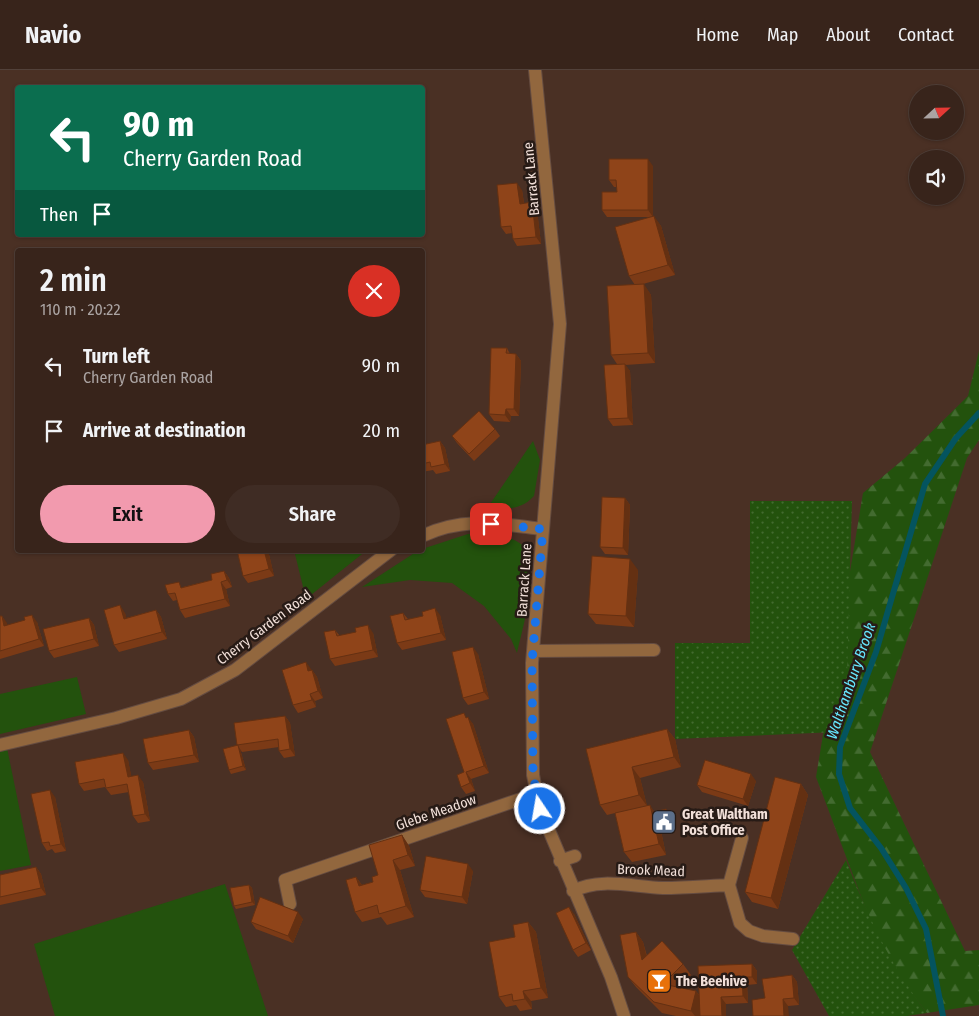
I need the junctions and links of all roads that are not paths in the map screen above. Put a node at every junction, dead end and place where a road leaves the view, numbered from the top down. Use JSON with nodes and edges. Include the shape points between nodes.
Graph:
{"nodes":[{"id":1,"x":536,"y":70,"type":"edge"},
{"id":2,"x":543,"y":529,"type":"junction"},
{"id":3,"x":425,"y":534,"type":"edge"},
{"id":4,"x":387,"y":553,"type":"edge"},
{"id":5,"x":654,"y":650,"type":"dead end"},
{"id":6,"x":534,"y":651,"type":"junction"},
{"id":7,"x":0,"y":745,"type":"edge"},
{"id":8,"x":536,"y":794,"type":"junction"},
{"id":9,"x":742,"y":838,"type":"dead end"},
{"id":10,"x":575,"y":856,"type":"dead end"},
{"id":11,"x":560,"y":861,"type":"junction"},
{"id":12,"x":729,"y":885,"type":"junction"},
{"id":13,"x":573,"y":891,"type":"junction"},
{"id":14,"x":290,"y":904,"type":"dead end"},
{"id":15,"x":793,"y":939,"type":"dead end"},
{"id":16,"x":624,"y":1016,"type":"edge"}],
"edges":[{"from":1,"to":2,"type":"street","name":"Barrack Lane","via":[[560,324]]},
{"from":2,"to":3,"type":"street","via":[[473,522],[438,528]]},
{"from":2,"to":6,"type":"street","name":"Barrack Lane"},
{"from":4,"to":7,"type":"street","name":"Cherry Garden Road","via":[[235,670],[181,699]]},
{"from":5,"to":6,"type":"street"},
{"from":6,"to":8,"type":"street","name":"Barrack Lane","via":[[533,775]]},
{"from":8,"to":11,"type":"street","name":"Barrack Lane"},
{"from":8,"to":14,"type":"street","name":"Glebe Meadow","via":[[285,880]]},
{"from":9,"to":12,"type":"street"},
{"from":10,"to":11,"type":"street"},
{"from":11,"to":13,"type":"street","name":"Barrack Lane"},
{"from":12,"to":13,"type":"street","name":"Brook Mead","via":[[664,888],[598,883]]},
{"from":12,"to":15,"type":"street","via":[[740,923],[749,931]]},
{"from":13,"to":16,"type":"street","name":"Barrack Lane","via":[[611,977]]}]}
